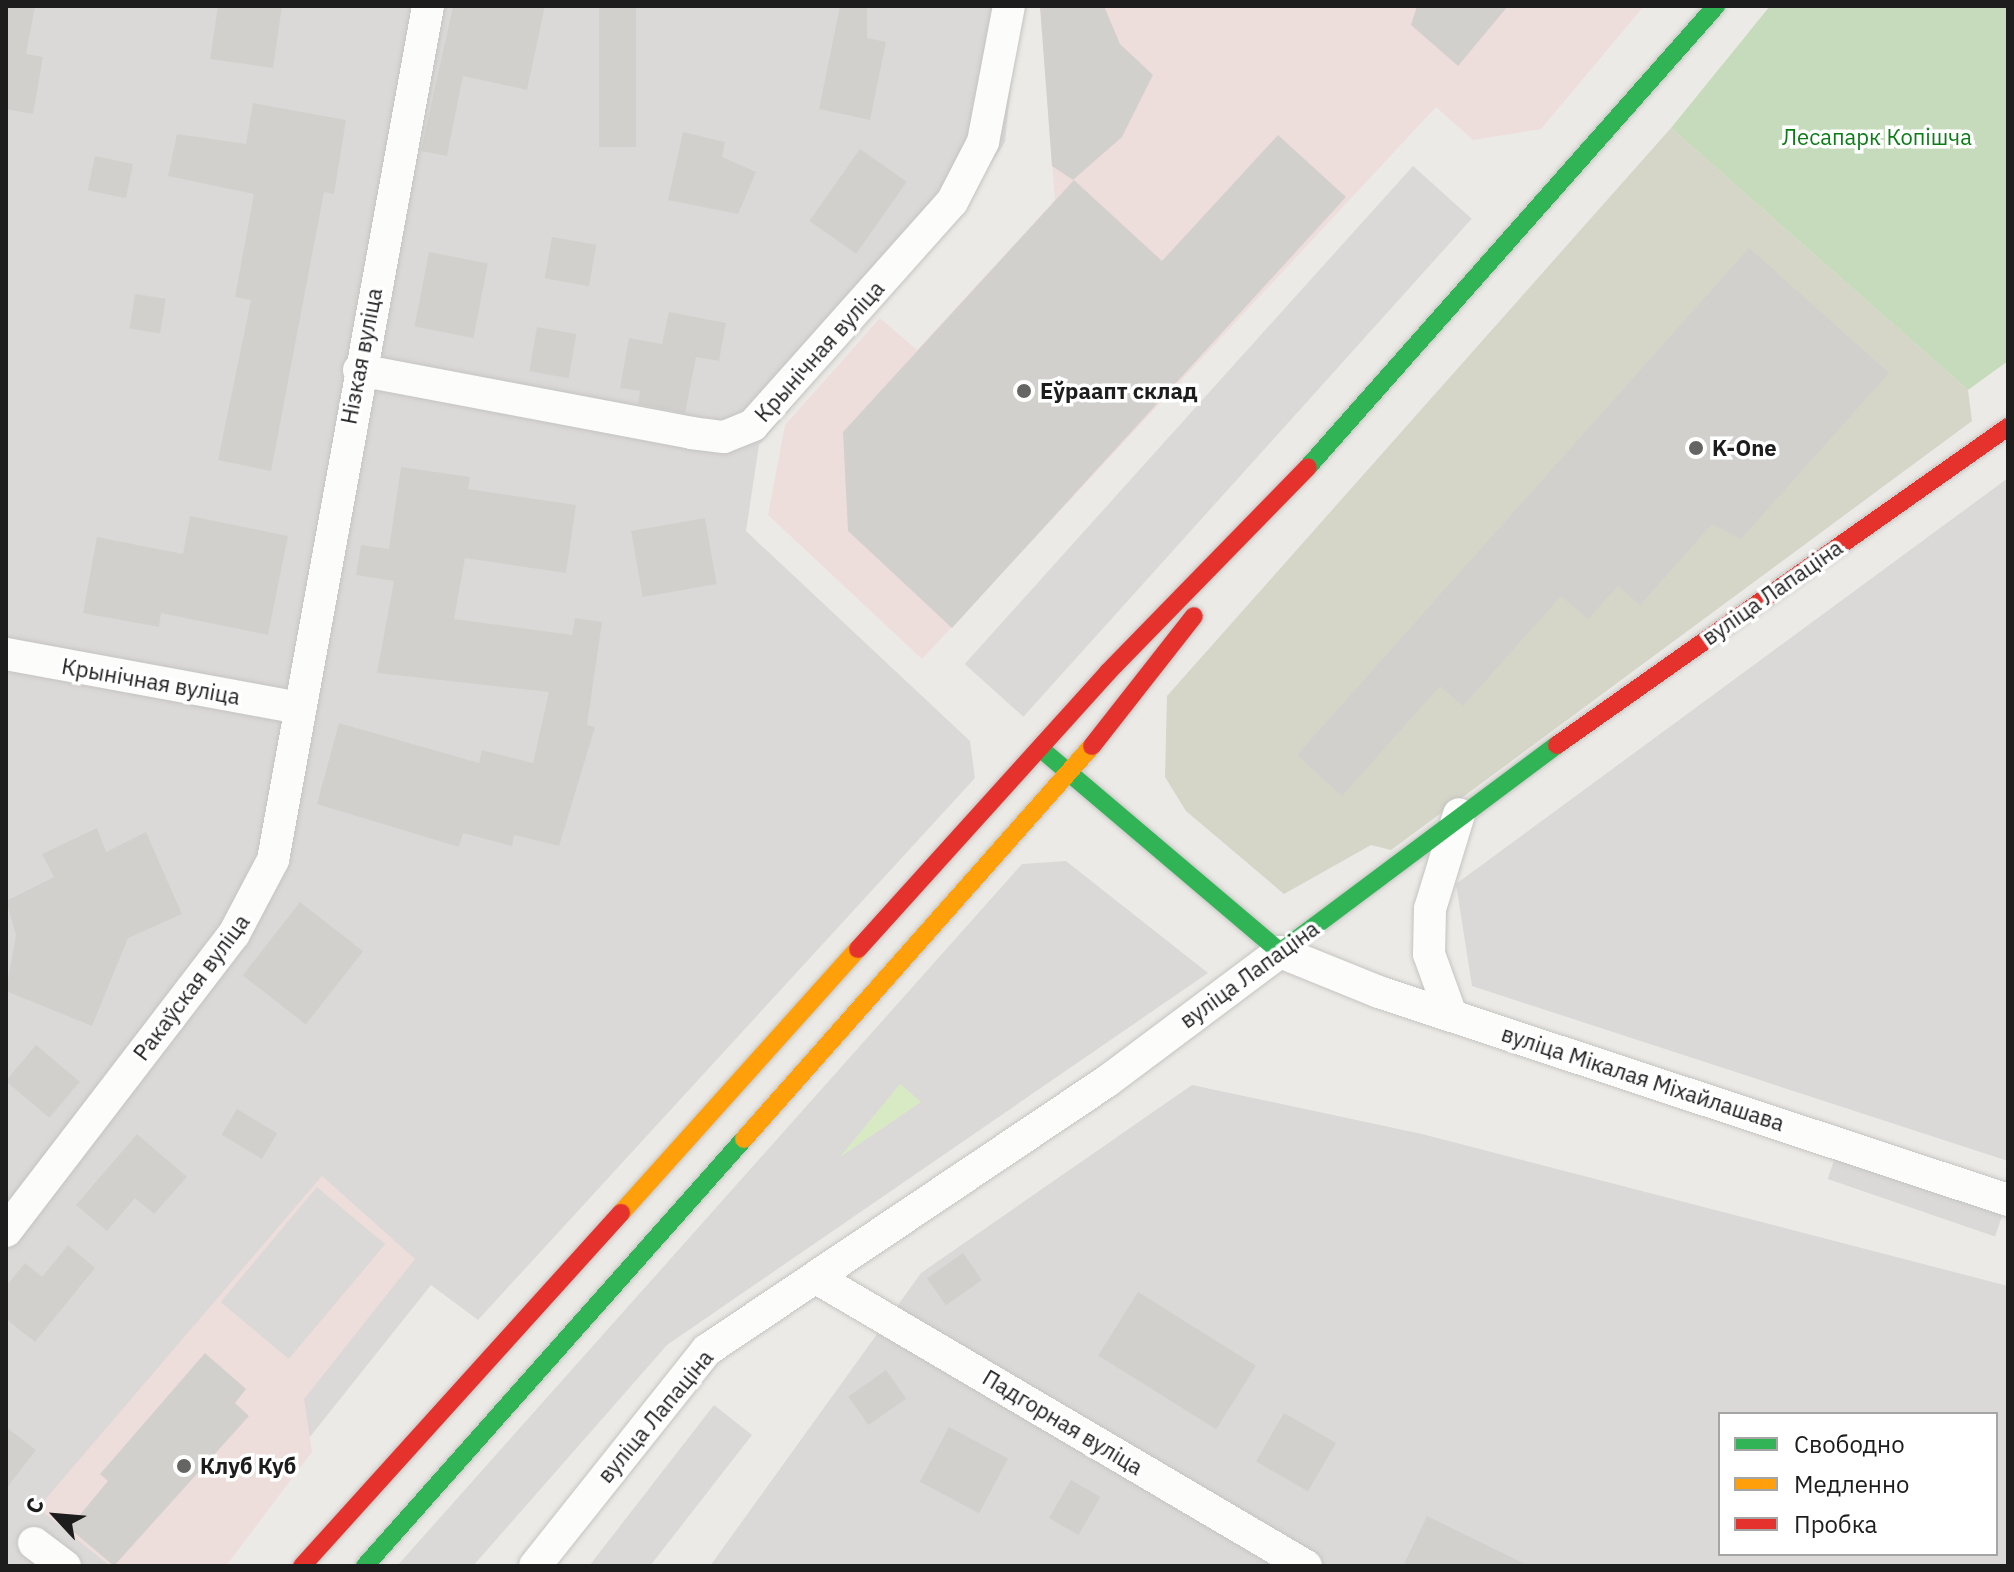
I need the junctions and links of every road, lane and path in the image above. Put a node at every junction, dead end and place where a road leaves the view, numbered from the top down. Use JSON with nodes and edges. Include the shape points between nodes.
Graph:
{"nodes":[{"id":1,"x":428,"y":6,"type":"edge"},
{"id":2,"x":1009,"y":6,"type":"edge"},
{"id":3,"x":1716,"y":6,"type":"edge"},
{"id":4,"x":359,"y":370,"type":"junction"},
{"id":5,"x":2008,"y":427,"type":"edge"},
{"id":6,"x":1278,"y":501,"type":"junction"},
{"id":7,"x":6,"y":654,"type":"edge"},
{"id":8,"x":296,"y":707,"type":"junction"},
{"id":9,"x":1041,"y":749,"type":"junction"},
{"id":10,"x":1068,"y":772,"type":"junction"},
{"id":11,"x":1459,"y":814,"type":"junction"},
{"id":12,"x":1280,"y":952,"type":"junction"},
{"id":13,"x":1451,"y":1015,"type":"junction"},
{"id":14,"x":2008,"y":1200,"type":"edge"},
{"id":15,"x":6,"y":1231,"type":"edge"},
{"id":16,"x":820,"y":1280,"type":"junction"},
{"id":17,"x":34,"y":1543,"type":"dead end"},
{"id":18,"x":65,"y":1566,"type":"edge"},
{"id":19,"x":302,"y":1566,"type":"edge"},
{"id":20,"x":365,"y":1566,"type":"edge"},
{"id":21,"x":535,"y":1566,"type":"edge"},
{"id":22,"x":1306,"y":1566,"type":"edge"}],
"edges":[{"from":1,"to":4,"type":"street","name":"Нізкая вуліца"},
{"from":2,"to":4,"type":"street","name":"Крынічная вуліца","via":[[983,142],[952,202],[753,425],[724,437],[691,433]]},
{"from":3,"to":6,"type":"main road"},
{"from":4,"to":8,"type":"street","name":"Нізкая вуліца"},
{"from":5,"to":11,"type":"main road","name":"вуліца Лапаціна"},
{"from":6,"to":9,"type":"main road"},
{"from":6,"to":10,"type":"main road","via":[[1136,696]]},
{"from":7,"to":8,"type":"street","name":"Крынічная вуліца"},
{"from":8,"to":15,"type":"street","name":"Ракаўская вуліца","via":[[273,860],[261,892]]},
{"from":9,"to":10,"type":"main road"},
{"from":9,"to":19,"type":"main road"},
{"from":10,"to":12,"type":"main road"},
{"from":10,"to":20,"type":"main road"},
{"from":11,"to":12,"type":"main road","name":"вуліца Лапаціна"},
{"from":11,"to":13,"type":"street","via":[[1430,909],[1429,954]]},
{"from":12,"to":13,"type":"street","name":"вуліца Мікалая Міхайлашава"},
{"from":12,"to":16,"type":"street","name":"вуліца Лапаціна"},
{"from":13,"to":14,"type":"street","name":"вуліца Мікалая Міхайлашава"},
{"from":16,"to":21,"type":"street","name":"вуліца Лапаціна","via":[[707,1350]]},
{"from":16,"to":22,"type":"street","name":"Падгорная вуліца"},
{"from":17,"to":18,"type":"street"}]}
